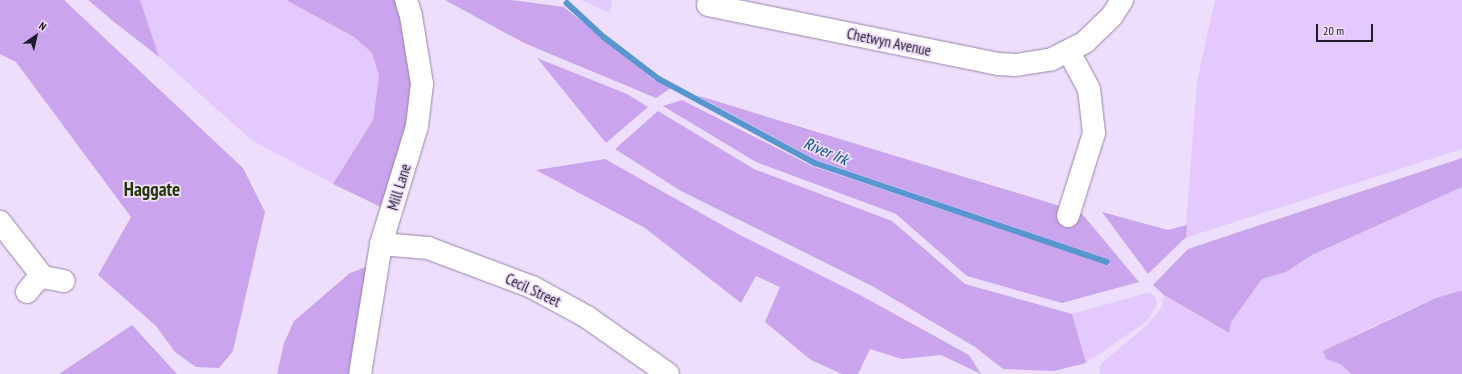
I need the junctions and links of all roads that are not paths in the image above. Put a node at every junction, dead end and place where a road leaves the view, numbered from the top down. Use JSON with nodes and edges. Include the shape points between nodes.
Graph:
{"nodes":[{"id":1,"x":406,"y":0,"type":"edge"},
{"id":2,"x":1122,"y":0,"type":"edge"},
{"id":3,"x":708,"y":4,"type":"dead end"},
{"id":4,"x":1069,"y":52,"type":"junction"},
{"id":5,"x":1068,"y":216,"type":"dead end"},
{"id":6,"x":0,"y":222,"type":"edge"},
{"id":7,"x":381,"y":244,"type":"junction"},
{"id":8,"x":27,"y":292,"type":"dead end"},
{"id":9,"x":360,"y":374,"type":"edge"},
{"id":10,"x":668,"y":374,"type":"edge"}],
"edges":[{"from":1,"to":7,"type":"street","name":"Mill Lane","via":[[422,84],[417,126]]},
{"from":2,"to":4,"type":"street","name":"Chetwyn Avenue","via":[[1100,30]]},
{"from":3,"to":4,"type":"street","name":"Chetwyn Avenue","via":[[998,64],[1034,64]]},
{"from":4,"to":5,"type":"street","via":[[1089,89],[1094,133]]},
{"from":6,"to":8,"type":"street","via":[[53,279],[35,282]]},
{"from":7,"to":9,"type":"street","name":"Mill Lane"},
{"from":7,"to":10,"type":"street","name":"Cecil Street","via":[[428,248],[532,287],[587,317]]}]}
